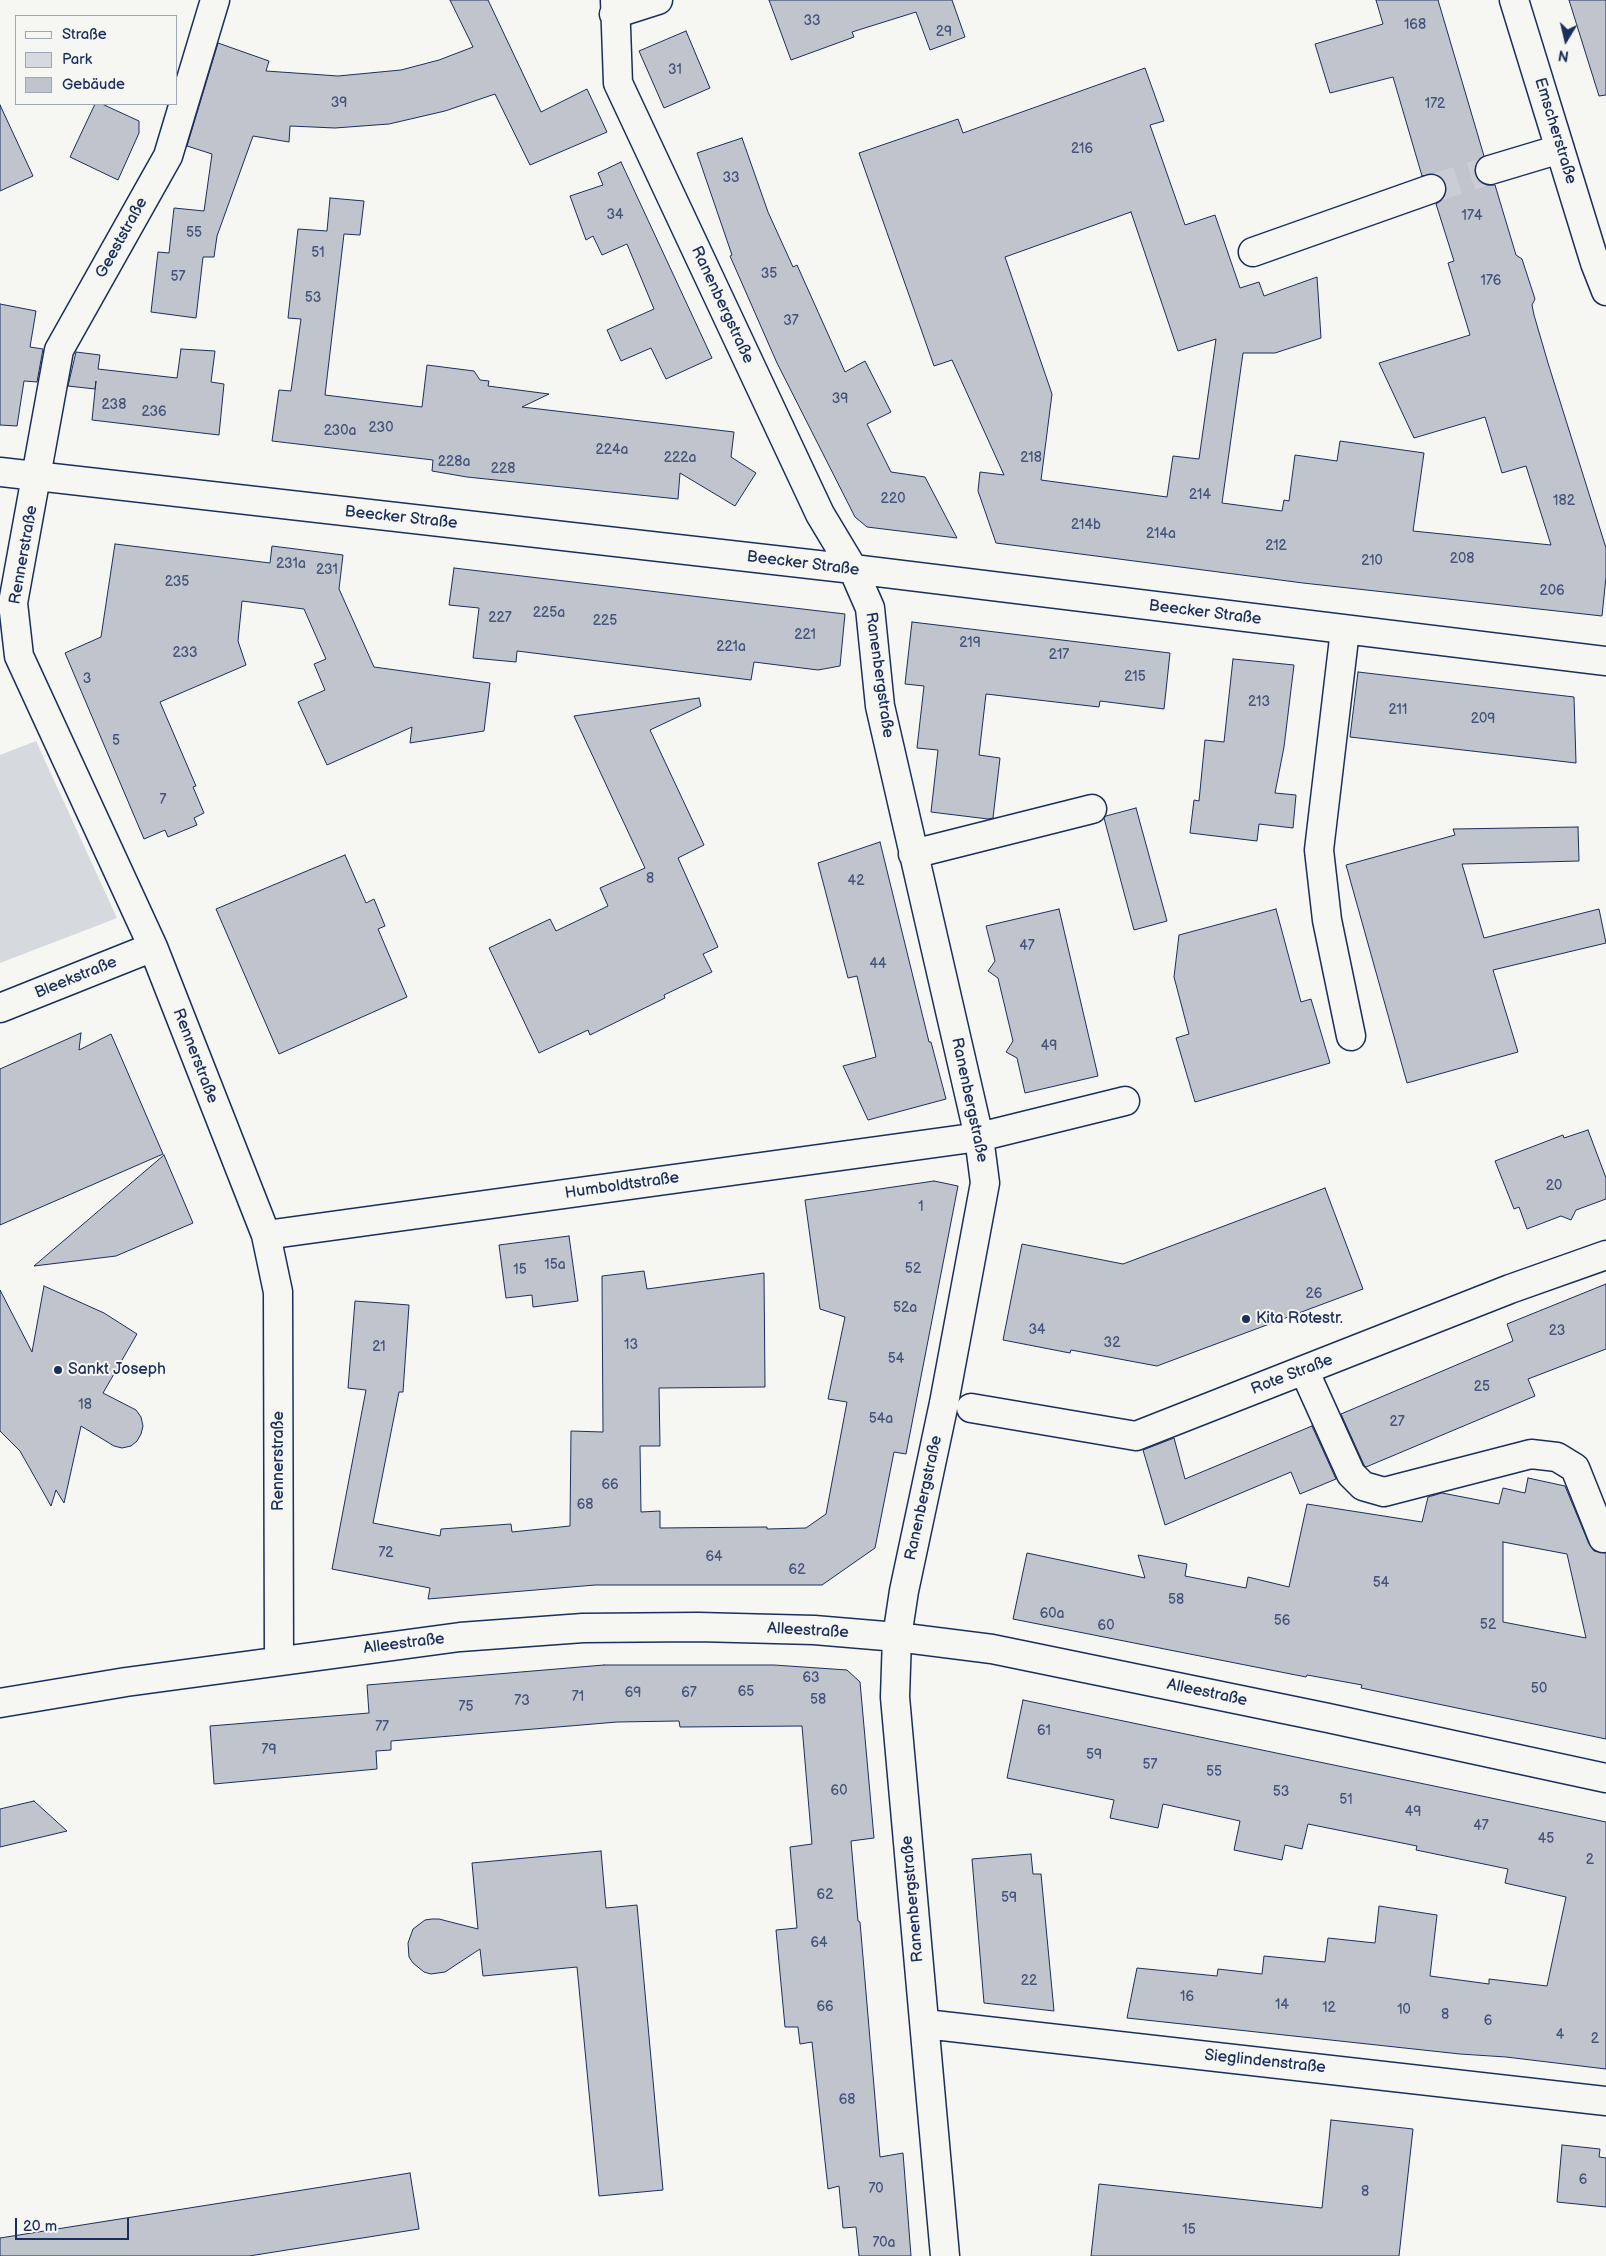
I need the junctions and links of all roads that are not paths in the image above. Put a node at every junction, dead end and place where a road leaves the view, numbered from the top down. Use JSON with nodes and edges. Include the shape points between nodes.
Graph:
{"nodes":[{"id":1,"x":215,"y":0,"type":"edge"},
{"id":2,"x":658,"y":0,"type":"edge"},
{"id":3,"x":1514,"y":0,"type":"edge"},
{"id":4,"x":615,"y":7,"type":"edge"},
{"id":5,"x":1560,"y":149,"type":"junction"},
{"id":6,"x":1490,"y":170,"type":"tunnel mouth"},
{"id":7,"x":1431,"y":188,"type":"tunnel mouth"},
{"id":8,"x":1253,"y":252,"type":"dead end"},
{"id":9,"x":1601,"y":262,"type":"edge"},
{"id":10,"x":1606,"y":290,"type":"edge"},
{"id":11,"x":1606,"y":310,"type":"edge"},
{"id":12,"x":0,"y":472,"type":"edge"},
{"id":13,"x":37,"y":477,"type":"junction"},
{"id":14,"x":853,"y":569,"type":"junction"},
{"id":15,"x":1345,"y":630,"type":"junction"},
{"id":16,"x":1606,"y":662,"type":"edge"},
{"id":17,"x":1092,"y":809,"type":"dead end"},
{"id":18,"x":913,"y":854,"type":"junction"},
{"id":19,"x":153,"y":947,"type":"junction"},
{"id":20,"x":0,"y":1008,"type":"edge"},
{"id":21,"x":1351,"y":1036,"type":"dead end"},
{"id":22,"x":1125,"y":1101,"type":"dead end"},
{"id":23,"x":979,"y":1137,"type":"junction"},
{"id":24,"x":266,"y":1235,"type":"junction"},
{"id":25,"x":1606,"y":1255,"type":"edge"},
{"id":26,"x":1304,"y":1370,"type":"junction"},
{"id":27,"x":971,"y":1408,"type":"dead end"},
{"id":28,"x":1604,"y":1538,"type":"dead end"},
{"id":29,"x":897,"y":1637,"type":"junction"},
{"id":30,"x":279,"y":1661,"type":"junction"},
{"id":31,"x":0,"y":1703,"type":"edge"},
{"id":32,"x":1606,"y":1778,"type":"edge"},
{"id":33,"x":925,"y":2024,"type":"junction"},
{"id":34,"x":1606,"y":2101,"type":"edge"},
{"id":35,"x":944,"y":2256,"type":"edge"}],
"edges":[{"from":1,"to":13,"type":"street","name":"Geeststraße","via":[[168,156],[59,350]]},
{"from":2,"to":4,"type":"street"},
{"from":3,"to":5,"type":"street","name":"Emscherstraße"},
{"from":4,"to":14,"type":"street","name":"Ranenbergstraße","via":[[618,83],[820,514]]},
{"from":5,"to":6,"type":"street"},
{"from":5,"to":9,"type":"street","name":"Emscherstraße"},
{"from":7,"to":8,"type":"street"},
{"from":9,"to":10,"type":"street","name":"Emscherstraße"},
{"from":9,"to":11,"type":"street","name":"Emscherstraße"},
{"from":12,"to":13,"type":"street","name":"Beecker Straße"},
{"from":13,"to":14,"type":"street","name":"Beecker Straße"},
{"from":13,"to":19,"type":"street","name":"Rennerstraße","via":[[13,603],[19,656]]},
{"from":14,"to":15,"type":"street","name":"Beecker Straße"},
{"from":14,"to":18,"type":"street","name":"Ranenbergstraße","via":[[870,608],[880,706]]},
{"from":15,"to":16,"type":"street","name":"Beecker Straße"},
{"from":15,"to":21,"type":"street","via":[[1319,850],[1326,920]]},
{"from":17,"to":18,"type":"street"},
{"from":18,"to":23,"type":"street","name":"Ranenbergstraße"},
{"from":19,"to":20,"type":"street","name":"Bleekstraße"},
{"from":19,"to":24,"type":"street","name":"Rennerstraße"},
{"from":22,"to":23,"type":"street","name":"Humboldtstraße"},
{"from":23,"to":24,"type":"street","name":"Humboldtstraße"},
{"from":23,"to":29,"type":"street","name":"Ranenbergstraße","via":[[984,1183]]},
{"from":24,"to":30,"type":"street","name":"Rennerstraße","via":[[278,1292]]},
{"from":25,"to":26,"type":"street","name":"Rote Straße"},
{"from":26,"to":27,"type":"street","name":"Rote Straße","via":[[1136,1436]]},
{"from":26,"to":28,"type":"street","via":[[1351,1474],[1363,1486],[1384,1492],[1531,1454],[1557,1456],[1575,1468]]},
{"from":29,"to":30,"type":"street","name":"Alleestraße","via":[[814,1630],[583,1628],[460,1637]]},
{"from":29,"to":32,"type":"street","name":"Alleestraße","via":[[1000,1651]]},
{"from":29,"to":33,"type":"street","name":"Ranenbergstraße","via":[[895,1698]]},
{"from":30,"to":31,"type":"street","name":"Alleestraße"},
{"from":33,"to":34,"type":"street","name":"Sieglindenstraße"},
{"from":33,"to":35,"type":"street","name":"Ranenbergstraße"}]}
